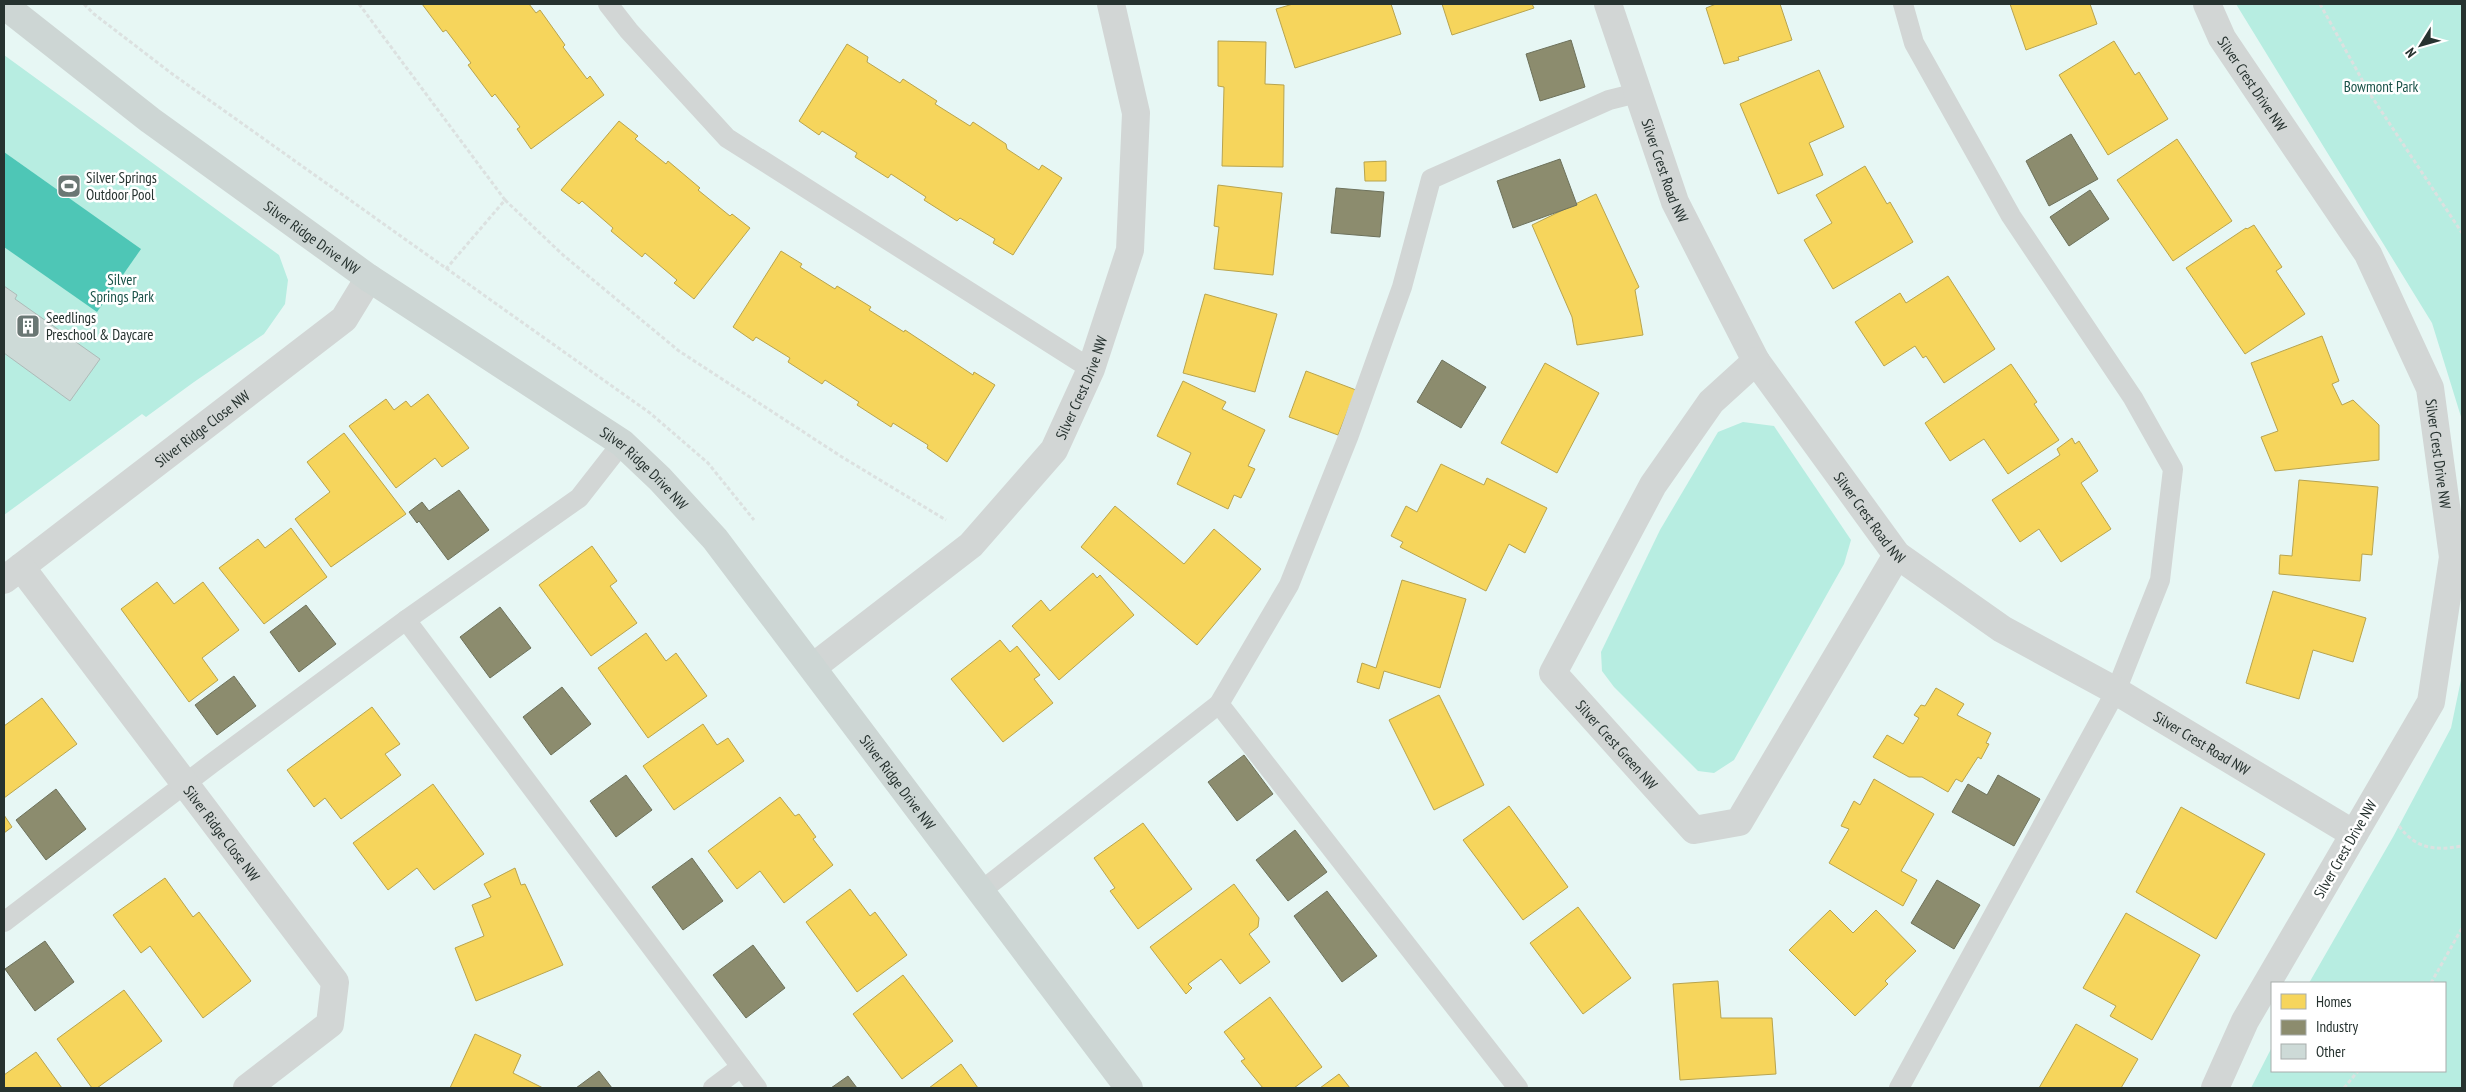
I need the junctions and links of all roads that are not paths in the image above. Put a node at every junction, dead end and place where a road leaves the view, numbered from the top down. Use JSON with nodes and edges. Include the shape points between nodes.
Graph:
{"nodes":[{"id":1,"x":608,"y":4,"type":"edge"},
{"id":2,"x":1111,"y":4,"type":"edge"},
{"id":3,"x":1608,"y":4,"type":"edge"},
{"id":4,"x":1903,"y":4,"type":"edge"},
{"id":5,"x":2207,"y":4,"type":"edge"},
{"id":6,"x":5,"y":6,"type":"edge"},
{"id":7,"x":1637,"y":93,"type":"junction"},
{"id":8,"x":369,"y":278,"type":"junction"},
{"id":9,"x":1756,"y":361,"type":"junction"},
{"id":10,"x":1091,"y":369,"type":"junction"},
{"id":11,"x":622,"y":443,"type":"junction"},
{"id":12,"x":1897,"y":555,"type":"junction"},
{"id":13,"x":13,"y":574,"type":"edge"},
{"id":14,"x":406,"y":620,"type":"junction"},
{"id":15,"x":813,"y":667,"type":"junction"},
{"id":16,"x":2116,"y":692,"type":"junction"},
{"id":17,"x":1219,"y":704,"type":"junction"},
{"id":18,"x":186,"y":783,"type":"junction"},
{"id":19,"x":2354,"y":834,"type":"junction"},
{"id":20,"x":981,"y":891,"type":"junction"},
{"id":21,"x":4,"y":922,"type":"edge"},
{"id":22,"x":741,"y":1068,"type":"junction"},
{"id":23,"x":247,"y":1088,"type":"edge"},
{"id":24,"x":713,"y":1088,"type":"edge"},
{"id":25,"x":757,"y":1088,"type":"edge"},
{"id":26,"x":1129,"y":1088,"type":"edge"},
{"id":27,"x":1518,"y":1088,"type":"edge"},
{"id":28,"x":1899,"y":1088,"type":"edge"},
{"id":29,"x":2215,"y":1088,"type":"edge"}],
"edges":[{"from":1,"to":10,"type":"lane","via":[[727,138]]},
{"from":2,"to":10,"type":"street","name":"Silver Crest Drive NW","via":[[1136,113],[1130,250]]},
{"from":3,"to":7,"type":"street","name":"Silver Crest Road NW"},
{"from":4,"to":16,"type":"lane","via":[[1914,43],[2011,216],[2132,398],[2173,469],[2160,580]]},
{"from":5,"to":19,"type":"street","name":"Silver Crest Drive NW","via":[[2222,38],[2368,254],[2430,388],[2453,557],[2431,702]]},
{"from":6,"to":8,"type":"street","name":"Silver Ridge Drive NW","via":[[150,120]]},
{"from":7,"to":9,"type":"street","name":"Silver Crest Road NW","via":[[1675,202]]},
{"from":7,"to":17,"type":"lane","via":[[1609,100],[1431,179],[1402,288],[1350,436],[1289,585]]},
{"from":8,"to":11,"type":"street","name":"Silver Ridge Drive NW"},
{"from":8,"to":13,"type":"street","name":"Silver Ridge Close NW","via":[[344,319]]},
{"from":9,"to":12,"type":"street","name":"Silver Crest Road NW"},
{"from":9,"to":12,"type":"street","name":"Silver Crest Green NW","via":[[1712,402],[1653,485],[1553,673],[1694,830],[1739,822]]},
{"from":10,"to":15,"type":"street","name":"Silver Crest Drive NW","via":[[1054,450],[974,542]]},
{"from":11,"to":14,"type":"lane","via":[[579,498]]},
{"from":11,"to":15,"type":"street","name":"Silver Ridge Drive NW","via":[[716,539]]},
{"from":12,"to":16,"type":"street","name":"Silver Crest Road NW","via":[[2002,629]]},
{"from":13,"to":18,"type":"street","name":"Silver Ridge Close NW"},
{"from":14,"to":18,"type":"lane"},
{"from":14,"to":22,"type":"lane"},
{"from":15,"to":20,"type":"street","name":"Silver Ridge Drive NW"},
{"from":16,"to":19,"type":"street","name":"Silver Crest Road NW"},
{"from":16,"to":28,"type":"lane"},
{"from":17,"to":20,"type":"lane"},
{"from":17,"to":27,"type":"lane"},
{"from":18,"to":21,"type":"lane"},
{"from":18,"to":23,"type":"street","name":"Silver Ridge Close NW","via":[[335,982],[330,1024]]},
{"from":19,"to":29,"type":"street","name":"Silver Crest Drive NW","via":[[2245,1021]]},
{"from":20,"to":26,"type":"street","name":"Silver Ridge Drive NW"},
{"from":22,"to":24,"type":"lane"},
{"from":22,"to":25,"type":"lane"}]}
